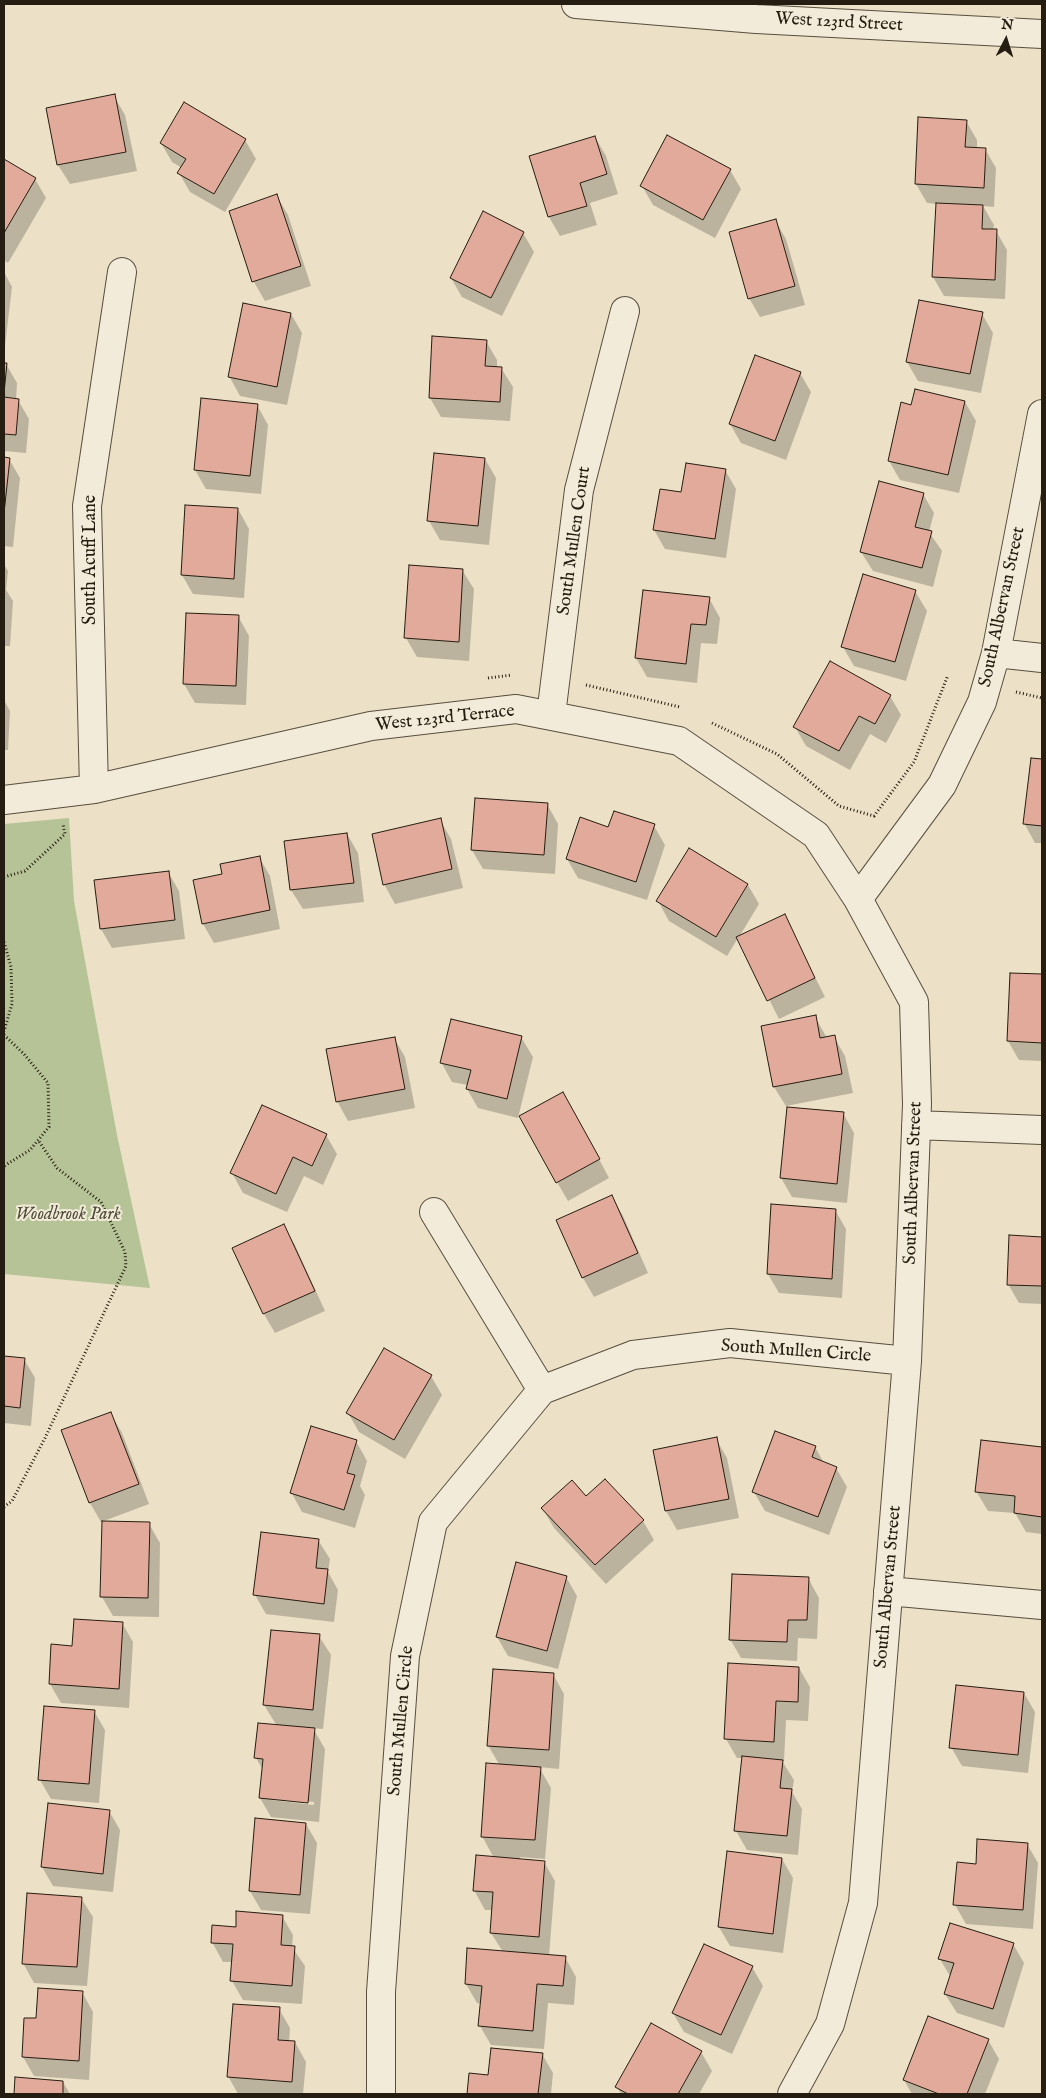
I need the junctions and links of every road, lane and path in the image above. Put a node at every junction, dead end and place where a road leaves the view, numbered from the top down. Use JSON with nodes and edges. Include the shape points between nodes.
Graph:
{"nodes":[{"id":1,"x":576,"y":4,"type":"edge"},
{"id":2,"x":757,"y":11,"type":"edge"},
{"id":3,"x":1042,"y":34,"type":"edge"},
{"id":4,"x":122,"y":272,"type":"dead end"},
{"id":5,"x":625,"y":311,"type":"dead end"},
{"id":6,"x":1042,"y":414,"type":"edge"},
{"id":7,"x":996,"y":653,"type":"junction"},
{"id":8,"x":1042,"y":658,"type":"edge"},
{"id":9,"x":948,"y":675,"type":"dead end"},
{"id":10,"x":578,"y":684,"type":"dead end"},
{"id":11,"x":1009,"y":690,"type":"dead end"},
{"id":12,"x":1042,"y":698,"type":"edge"},
{"id":13,"x":686,"y":710,"type":"dead end"},
{"id":14,"x":551,"y":715,"type":"junction"},
{"id":15,"x":710,"y":722,"type":"dead end"},
{"id":16,"x":94,"y":789,"type":"junction"},
{"id":17,"x":60,"y":794,"type":"junction"},
{"id":18,"x":4,"y":800,"type":"edge"},
{"id":19,"x":4,"y":877,"type":"edge"},
{"id":20,"x":858,"y":899,"type":"junction"},
{"id":21,"x":4,"y":942,"type":"edge"},
{"id":22,"x":4,"y":1030,"type":"edge"},
{"id":23,"x":4,"y":1035,"type":"edge"},
{"id":24,"x":916,"y":1125,"type":"junction"},
{"id":25,"x":1042,"y":1130,"type":"edge"},
{"id":26,"x":38,"y":1140,"type":"junction"},
{"id":27,"x":4,"y":1166,"type":"edge"},
{"id":28,"x":434,"y":1212,"type":"dead end"},
{"id":29,"x":907,"y":1360,"type":"junction"},
{"id":30,"x":542,"y":1390,"type":"junction"},
{"id":31,"x":4,"y":1507,"type":"edge"},
{"id":32,"x":888,"y":1592,"type":"junction"},
{"id":33,"x":1042,"y":1605,"type":"edge"},
{"id":34,"x":381,"y":2094,"type":"edge"},
{"id":35,"x":792,"y":2094,"type":"edge"}],
"edges":[{"from":1,"to":2,"type":"street","name":"West 123rd Street"},
{"from":2,"to":3,"type":"street","name":"West 123rd Street"},
{"from":4,"to":16,"type":"street","name":"South Acuff Lane","via":[[88,506]]},
{"from":5,"to":14,"type":"street","name":"South Mullen Court","via":[[579,490]]},
{"from":6,"to":7,"type":"street","name":"South Albervan Street"},
{"from":7,"to":8,"type":"street"},
{"from":7,"to":20,"type":"street","name":"South Albervan Street","via":[[982,702],[942,785]]},
{"from":9,"to":15,"type":"path","via":[[914,762],[874,816],[839,806],[777,754]]},
{"from":10,"to":13,"type":"path","via":[[614,690]]},
{"from":11,"to":12,"type":"path"},
{"from":14,"to":16,"type":"street","name":"West 123rd Terrace","via":[[516,709],[371,726]]},
{"from":14,"to":20,"type":"street","name":"West 123rd Terrace","via":[[679,741],[816,835]]},
{"from":16,"to":17,"type":"street","name":"West 123rd Terrace"},
{"from":17,"to":18,"type":"street","name":"West 123rd Terrace"},
{"from":17,"to":19,"type":"path","via":[[65,834],[25,871]]},
{"from":20,"to":24,"type":"street","name":"South Albervan Street","via":[[914,1002]]},
{"from":21,"to":22,"type":"path","via":[[11,967],[12,1004]]},
{"from":23,"to":26,"type":"path","via":[[48,1083],[49,1127]]},
{"from":24,"to":25,"type":"street"},
{"from":24,"to":29,"type":"street","name":"South Albervan Street"},
{"from":26,"to":27,"type":"path","via":[[30,1150]]},
{"from":26,"to":31,"type":"path","via":[[57,1168],[101,1202],[125,1252],[126,1266],[45,1438],[12,1501]]},
{"from":28,"to":30,"type":"street"},
{"from":29,"to":30,"type":"street","name":"South Mullen Circle","via":[[730,1343],[633,1355]]},
{"from":29,"to":32,"type":"street","name":"South Albervan Street"},
{"from":30,"to":34,"type":"street","name":"South Mullen Circle","via":[[433,1522],[405,1656],[381,1992]]},
{"from":32,"to":33,"type":"street"},
{"from":32,"to":35,"type":"street","name":"South Albervan Street","via":[[863,1903],[830,2024]]}]}
